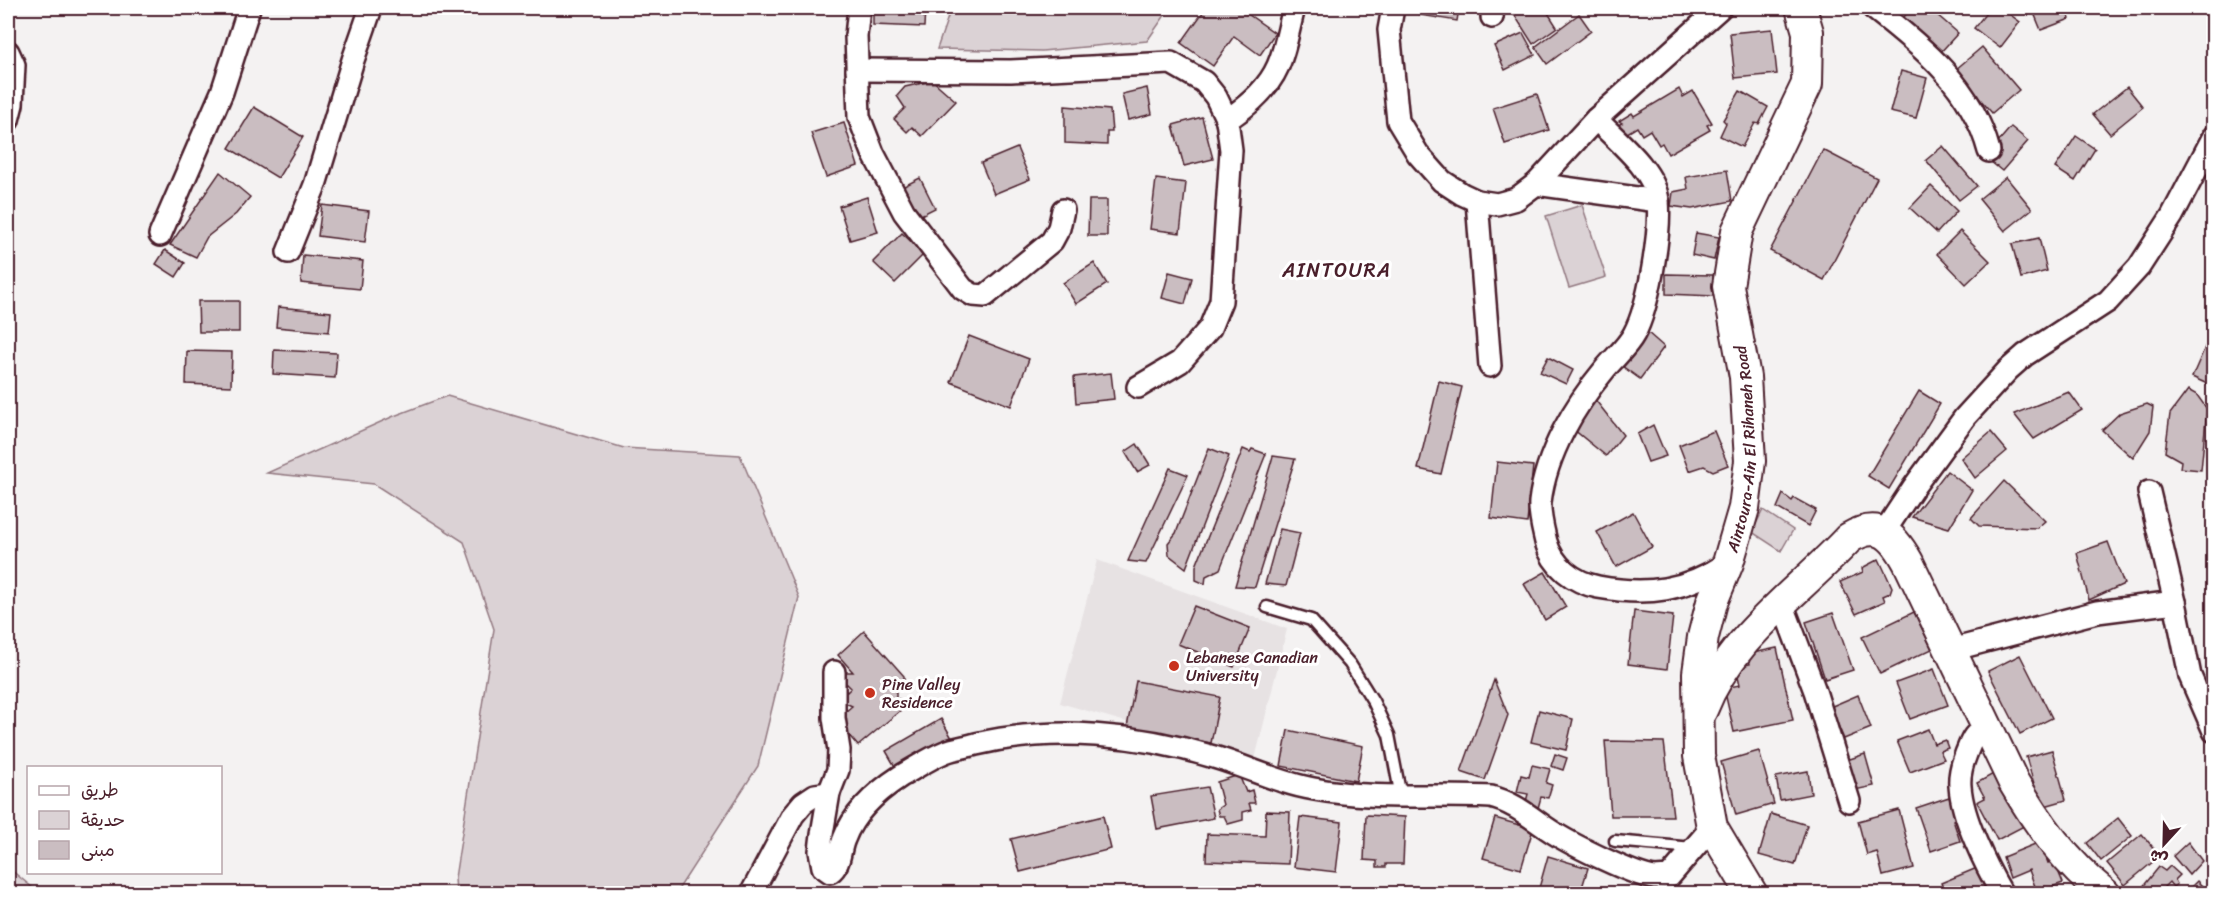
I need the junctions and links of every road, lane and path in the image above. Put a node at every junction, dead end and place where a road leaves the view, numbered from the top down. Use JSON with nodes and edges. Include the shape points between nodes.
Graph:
{"nodes":[{"id":1,"x":249,"y":8,"type":"edge"},
{"id":2,"x":371,"y":8,"type":"edge"},
{"id":3,"x":859,"y":8,"type":"edge"},
{"id":4,"x":1294,"y":8,"type":"edge"},
{"id":5,"x":1393,"y":8,"type":"edge"},
{"id":6,"x":1720,"y":8,"type":"edge"},
{"id":7,"x":1801,"y":8,"type":"edge"},
{"id":8,"x":1873,"y":8,"type":"edge"},
{"id":9,"x":8,"y":52,"type":"edge"},
{"id":10,"x":857,"y":70,"type":"junction"},
{"id":11,"x":1596,"y":119,"type":"junction"},
{"id":12,"x":8,"y":120,"type":"edge"},
{"id":13,"x":1227,"y":120,"type":"junction"},
{"id":14,"x":2214,"y":136,"type":"edge"},
{"id":15,"x":1989,"y":151,"type":"dead end"},
{"id":16,"x":1536,"y":184,"type":"junction"},
{"id":17,"x":1478,"y":201,"type":"junction"},
{"id":18,"x":1658,"y":201,"type":"junction"},
{"id":19,"x":1063,"y":210,"type":"dead end"},
{"id":20,"x":160,"y":235,"type":"dead end"},
{"id":21,"x":288,"y":252,"type":"dead end"},
{"id":22,"x":1490,"y":366,"type":"dead end"},
{"id":23,"x":1138,"y":387,"type":"dead end"},
{"id":24,"x":2149,"y":492,"type":"dead end"},
{"id":25,"x":1884,"y":532,"type":"junction"},
{"id":26,"x":1728,"y":563,"type":"junction"},
{"id":27,"x":1782,"y":603,"type":"junction"},
{"id":28,"x":2175,"y":603,"type":"junction"},
{"id":29,"x":1268,"y":606,"type":"dead end"},
{"id":30,"x":1951,"y":651,"type":"junction"},
{"id":31,"x":834,"y":672,"type":"dead end"},
{"id":32,"x":1698,"y":721,"type":"junction"},
{"id":33,"x":1988,"y":726,"type":"junction"},
{"id":34,"x":2214,"y":731,"type":"edge"},
{"id":35,"x":829,"y":793,"type":"junction"},
{"id":36,"x":1401,"y":797,"type":"junction"},
{"id":37,"x":1849,"y":801,"type":"dead end"},
{"id":38,"x":1702,"y":837,"type":"junction"},
{"id":39,"x":1615,"y":841,"type":"dead end"},
{"id":40,"x":752,"y":894,"type":"edge"},
{"id":41,"x":1752,"y":894,"type":"edge"},
{"id":42,"x":2002,"y":894,"type":"edge"},
{"id":43,"x":2105,"y":894,"type":"edge"}],
"edges":[{"from":1,"to":20,"type":"street","via":[[222,92]]},
{"from":2,"to":21,"type":"street","via":[[315,185]]},
{"from":3,"to":10,"type":"street"},
{"from":4,"to":13,"type":"street","via":[[1278,66],[1261,92]]},
{"from":5,"to":17,"type":"street","via":[[1389,30],[1398,120],[1431,170]]},
{"from":6,"to":11,"type":"street"},
{"from":7,"to":26,"type":"main road","name":"Aintoura-Ain El Rihaneh Road","via":[[1808,32],[1808,84],[1737,231],[1728,286],[1744,377],[1750,461],[1744,508]]},
{"from":8,"to":15,"type":"street","via":[[1935,60],[1956,84],[1984,132]]},
{"from":9,"to":12,"type":"street","via":[[14,65]]},
{"from":10,"to":13,"type":"street","via":[[1011,71],[1171,63],[1204,82]]},
{"from":10,"to":19,"type":"street","via":[[859,117],[873,153],[904,212],[963,289],[985,296],[1052,241]]},
{"from":11,"to":16,"type":"street"},
{"from":11,"to":18,"type":"street","via":[[1639,163],[1654,186]]},
{"from":13,"to":23,"type":"street","via":[[1231,150],[1221,301],[1210,328],[1180,362]]},
{"from":14,"to":25,"type":"street","via":[[2172,216],[2132,276],[2108,301],[2008,370],[1965,417]]},
{"from":16,"to":17,"type":"street","via":[[1516,199],[1497,204]]},
{"from":16,"to":18,"type":"street"},
{"from":17,"to":22,"type":"street"},
{"from":18,"to":26,"type":"street","via":[[1650,283],[1640,322],[1634,336],[1580,403],[1562,435],[1549,465],[1540,503],[1542,528],[1555,561],[1586,585],[1616,590],[1685,586]]},
{"from":24,"to":28,"type":"street"},
{"from":25,"to":27,"type":"main road","via":[[1859,532],[1849,538]]},
{"from":25,"to":30,"type":"main road","via":[[1902,550]]},
{"from":26,"to":32,"type":"main road","name":"Aintoura-Ain El Rihaneh Road","via":[[1703,637]]},
{"from":27,"to":32,"type":"main road","via":[[1733,654],[1707,697]]},
{"from":27,"to":37,"type":"street","via":[[1815,691]]},
{"from":28,"to":30,"type":"street","via":[[2097,612]]},
{"from":28,"to":34,"type":"street","via":[[2190,676]]},
{"from":29,"to":36,"type":"lane","via":[[1311,620],[1350,664],[1389,735]]},
{"from":30,"to":33,"type":"main road"},
{"from":31,"to":35,"type":"street","via":[[839,750]]},
{"from":32,"to":38,"type":"main road","name":"Aintoura-Ain El Rihaneh Road"},
{"from":33,"to":42,"type":"street","via":[[1975,733],[1959,783],[1968,819]]},
{"from":33,"to":43,"type":"main road","via":[[2030,810],[2071,863]]},
{"from":35,"to":36,"type":"street","via":[[820,851],[823,867],[830,872],[857,814],[901,776],[946,752],[1006,737],[1061,734],[1145,742],[1214,757],[1286,784],[1346,794]]},
{"from":35,"to":40,"type":"street","via":[[814,795],[803,803]]},
{"from":36,"to":38,"type":"street","via":[[1478,796],[1503,800],[1563,838],[1654,878],[1669,877]]},
{"from":38,"to":39,"type":"lane"},
{"from":38,"to":41,"type":"main road","name":"Aintoura-Ain El Rihaneh Road"}]}
